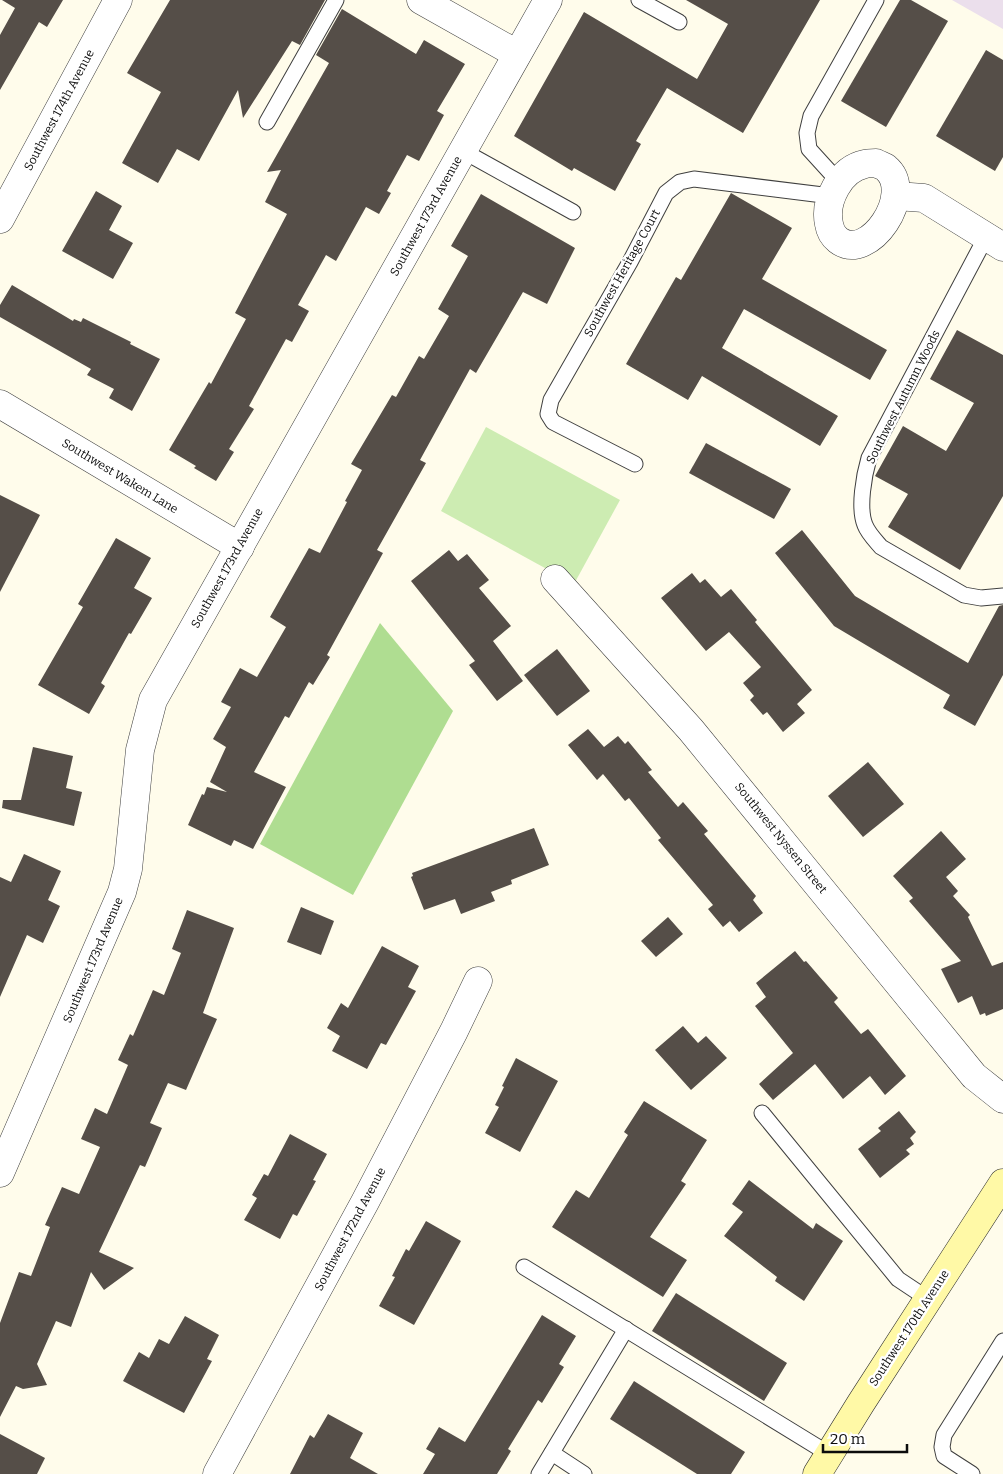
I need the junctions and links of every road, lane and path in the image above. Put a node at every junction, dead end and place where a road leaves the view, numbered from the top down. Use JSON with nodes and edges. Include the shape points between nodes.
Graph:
{"nodes":[{"id":1,"x":118,"y":0,"type":"edge"},
{"id":2,"x":336,"y":0,"type":"edge"},
{"id":3,"x":421,"y":0,"type":"edge"},
{"id":4,"x":548,"y":0,"type":"edge"},
{"id":5,"x":639,"y":0,"type":"edge"},
{"id":6,"x":876,"y":0,"type":"edge"},
{"id":7,"x":679,"y":22,"type":"dead end"},
{"id":8,"x":517,"y":54,"type":"junction"},
{"id":9,"x":267,"y":122,"type":"dead end"},
{"id":10,"x":463,"y":151,"type":"junction"},
{"id":11,"x":835,"y":189,"type":"junction"},
{"id":12,"x":896,"y":196,"type":"junction"},
{"id":13,"x":573,"y":212,"type":"dead end"},
{"id":14,"x":0,"y":219,"type":"edge"},
{"id":15,"x":995,"y":242,"type":"edge"},
{"id":16,"x":0,"y":404,"type":"edge"},
{"id":17,"x":635,"y":464,"type":"dead end"},
{"id":18,"x":240,"y":547,"type":"junction"},
{"id":19,"x":555,"y":579,"type":"dead end"},
{"id":20,"x":1003,"y":596,"type":"edge"},
{"id":21,"x":478,"y":980,"type":"dead end"},
{"id":22,"x":1003,"y":1099,"type":"edge"},
{"id":23,"x":762,"y":1113,"type":"dead end"},
{"id":24,"x":0,"y":1173,"type":"edge"},
{"id":25,"x":1003,"y":1183,"type":"edge"},
{"id":26,"x":524,"y":1266,"type":"dead end"},
{"id":27,"x":928,"y":1299,"type":"junction"},
{"id":28,"x":626,"y":1329,"type":"junction"},
{"id":29,"x":1003,"y":1341,"type":"edge"},
{"id":30,"x":552,"y":1453,"type":"junction"},
{"id":31,"x":823,"y":1464,"type":"edge"},
{"id":32,"x":217,"y":1474,"type":"edge"},
{"id":33,"x":539,"y":1474,"type":"edge"},
{"id":34,"x":584,"y":1474,"type":"edge"},
{"id":35,"x":972,"y":1474,"type":"edge"}],
"edges":[{"from":1,"to":14,"type":"street","name":"Southwest 174th Avenue"},
{"from":2,"to":9,"type":"lane"},
{"from":3,"to":8,"type":"street"},
{"from":4,"to":8,"type":"street","name":"Southwest 173rd Avenue"},
{"from":5,"to":7,"type":"lane"},
{"from":6,"to":11,"type":"lane","via":[[811,116],[807,133],[809,149]]},
{"from":8,"to":10,"type":"street","name":"Southwest 173rd Avenue"},
{"from":10,"to":13,"type":"lane"},
{"from":10,"to":18,"type":"street","name":"Southwest 173rd Avenue"},
{"from":11,"to":12,"type":"street","via":[[850,171],[863,164],[876,163],[887,168],[894,180]]},
{"from":11,"to":12,"type":"street","via":[[828,211],[833,236],[842,242],[855,244],[869,239],[882,228]]},
{"from":11,"to":17,"type":"lane","name":"Southwest Heritage Court","via":[[694,179],[680,182],[666,193],[551,400],[548,414],[553,422]]},
{"from":12,"to":15,"type":"street","via":[[924,198]]},
{"from":15,"to":20,"type":"lane","name":"Southwest Autumn Woods","via":[[869,458],[862,499],[864,523],[881,547],[964,595],[981,598]]},
{"from":16,"to":18,"type":"street","name":"Southwest Wakem Lane"},
{"from":18,"to":24,"type":"street","name":"Southwest 173rd Avenue","via":[[153,700],[140,750],[128,869],[122,892]]},
{"from":19,"to":22,"type":"street","name":"Southwest Nyssen Street","via":[[691,730],[974,1076]]},
{"from":21,"to":32,"type":"street","name":"Southwest 172nd Avenue","via":[[366,1202]]},
{"from":23,"to":27,"type":"lane","via":[[898,1279]]},
{"from":25,"to":27,"type":"main road","name":"Southwest 170th Avenue"},
{"from":26,"to":28,"type":"lane"},
{"from":27,"to":31,"type":"main road","name":"Southwest 170th Avenue"},
{"from":28,"to":30,"type":"lane"},
{"from":28,"to":31,"type":"lane"},
{"from":29,"to":35,"type":"lane","via":[[944,1435],[944,1456]]},
{"from":30,"to":33,"type":"lane"},
{"from":30,"to":34,"type":"lane"}]}
